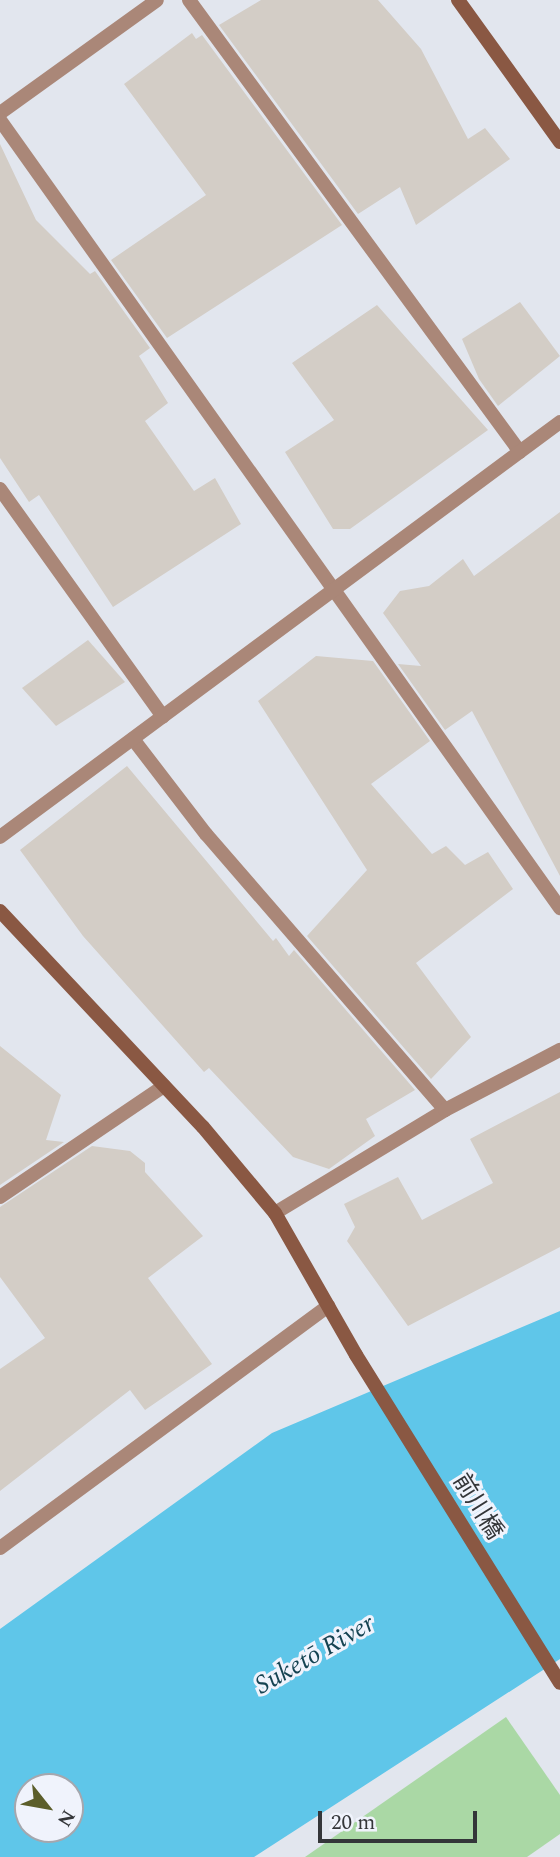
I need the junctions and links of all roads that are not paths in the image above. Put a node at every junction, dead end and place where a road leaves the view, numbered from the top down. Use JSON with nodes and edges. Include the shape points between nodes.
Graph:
{"nodes":[{"id":1,"x":157,"y":0,"type":"edge"},
{"id":2,"x":189,"y":0,"type":"edge"},
{"id":3,"x":458,"y":0,"type":"edge"},
{"id":4,"x":0,"y":113,"type":"edge"},
{"id":5,"x":0,"y":120,"type":"edge"},
{"id":6,"x":560,"y":142,"type":"edge"},
{"id":7,"x":560,"y":422,"type":"edge"},
{"id":8,"x":520,"y":452,"type":"junction"},
{"id":9,"x":0,"y":489,"type":"edge"},
{"id":10,"x":334,"y":589,"type":"junction"},
{"id":11,"x":163,"y":717,"type":"junction"},
{"id":12,"x":133,"y":739,"type":"junction"},
{"id":13,"x":0,"y":837,"type":"edge"},
{"id":14,"x":560,"y":908,"type":"edge"},
{"id":15,"x":0,"y":911,"type":"edge"},
{"id":16,"x":560,"y":1050,"type":"edge"},
{"id":17,"x":164,"y":1086,"type":"junction"},
{"id":18,"x":445,"y":1110,"type":"junction"},
{"id":19,"x":0,"y":1197,"type":"edge"},
{"id":20,"x":275,"y":1213,"type":"junction"},
{"id":21,"x":328,"y":1306,"type":"junction"},
{"id":22,"x":0,"y":1548,"type":"edge"},
{"id":23,"x":560,"y":1683,"type":"edge"}],
"edges":[{"from":1,"to":4,"type":"street"},
{"from":2,"to":8,"type":"street"},
{"from":3,"to":6,"type":"street"},
{"from":5,"to":10,"type":"street"},
{"from":7,"to":8,"type":"street"},
{"from":8,"to":10,"type":"street"},
{"from":9,"to":11,"type":"street"},
{"from":10,"to":11,"type":"street"},
{"from":10,"to":14,"type":"street"},
{"from":11,"to":12,"type":"street"},
{"from":12,"to":13,"type":"street"},
{"from":12,"to":18,"type":"street","via":[[206,834]]},
{"from":15,"to":17,"type":"street","name":"前川橋"},
{"from":16,"to":18,"type":"street"},
{"from":17,"to":19,"type":"street"},
{"from":17,"to":20,"type":"street","name":"前川橋"},
{"from":18,"to":20,"type":"street"},
{"from":20,"to":21,"type":"street","name":"前川橋"},
{"from":21,"to":22,"type":"street"},
{"from":21,"to":23,"type":"street","name":"前川橋"}]}
